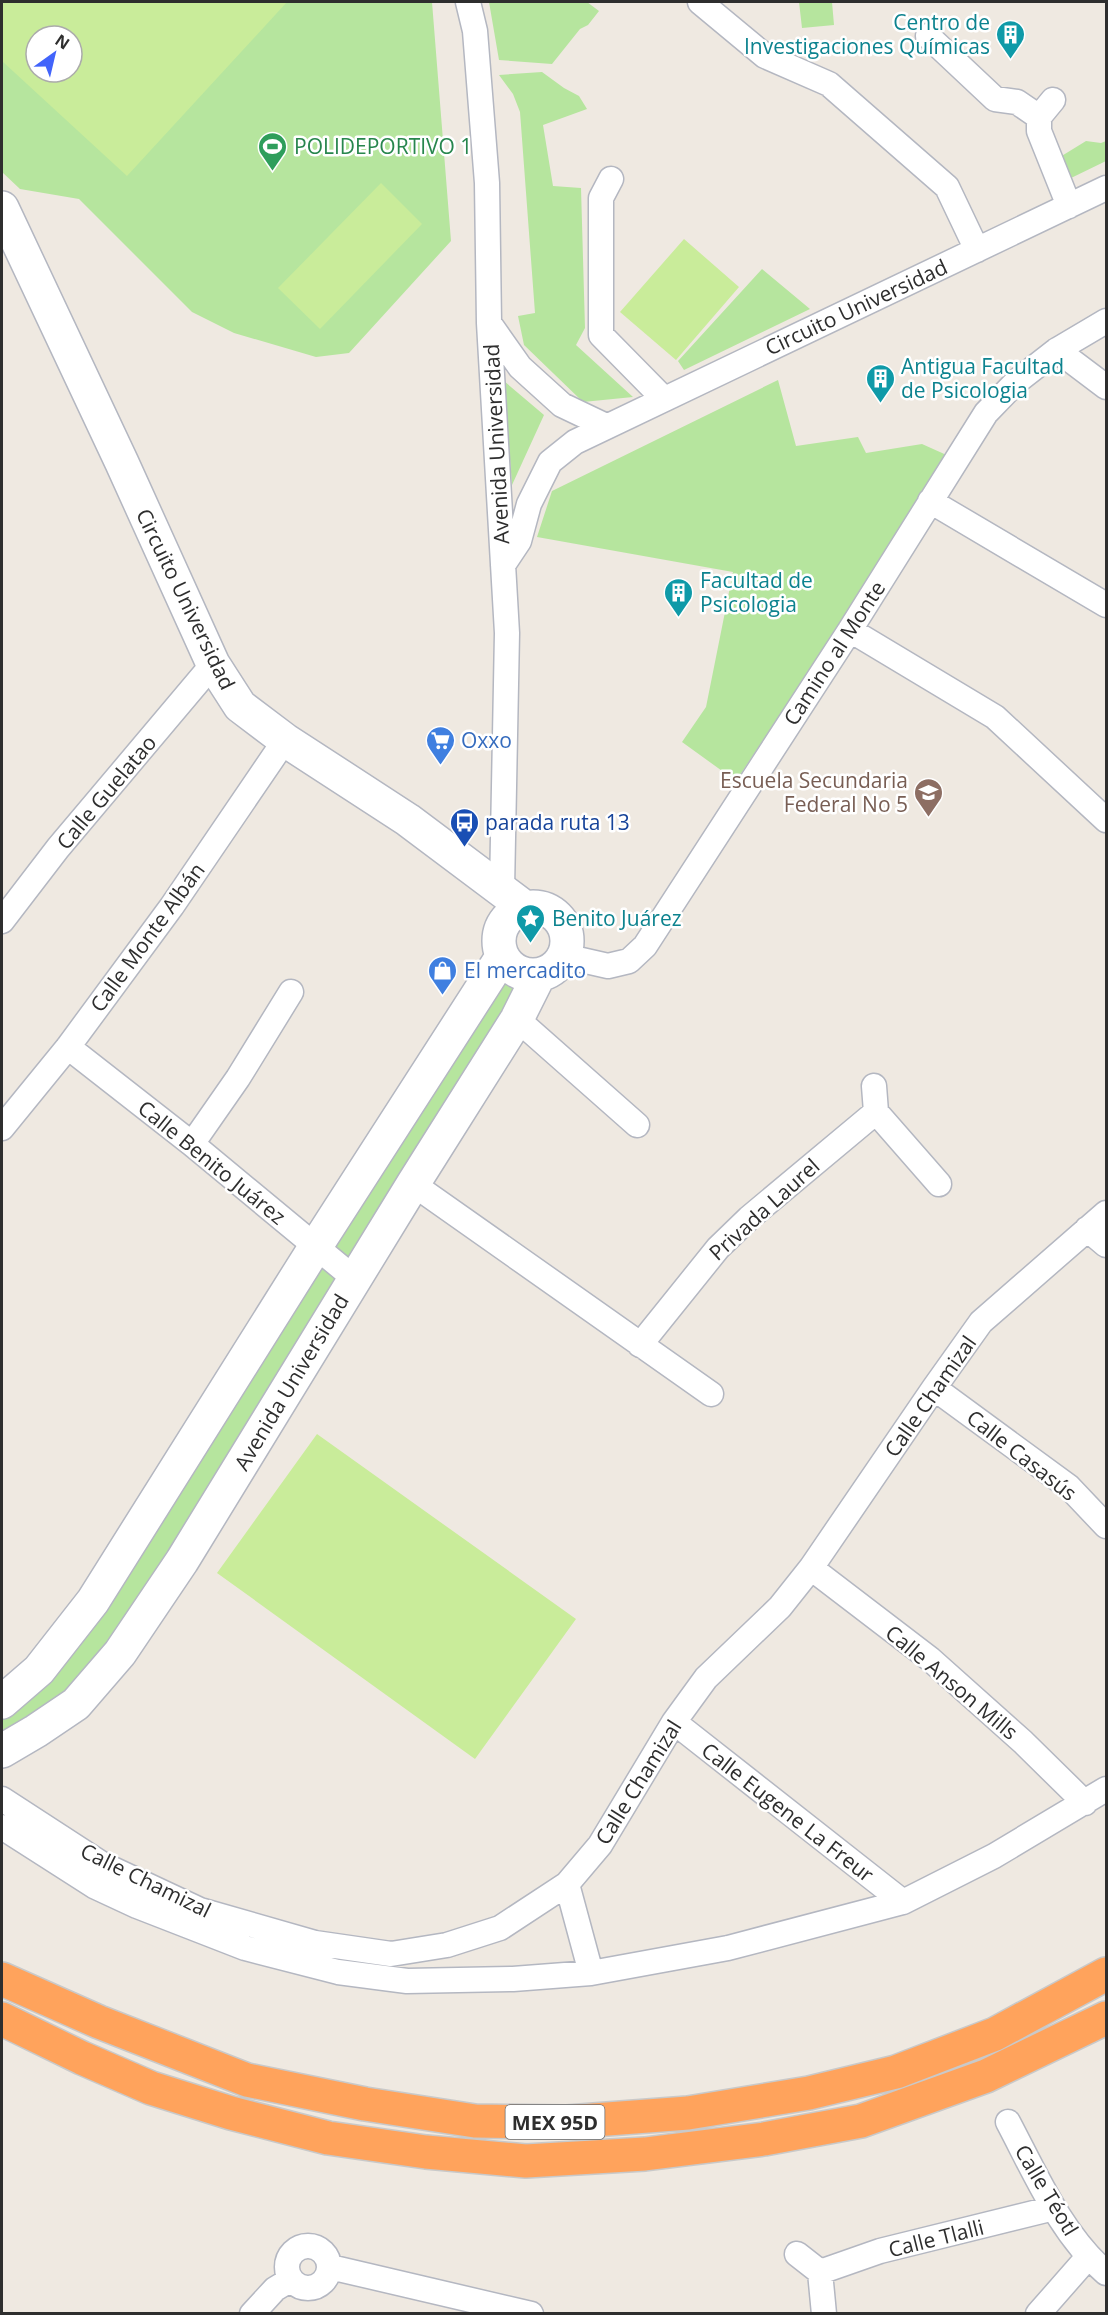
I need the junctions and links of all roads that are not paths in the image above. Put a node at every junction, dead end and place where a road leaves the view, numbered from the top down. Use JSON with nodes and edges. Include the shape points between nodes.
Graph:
{"nodes":[{"id":1,"x":468,"y":2,"type":"edge"},
{"id":2,"x":700,"y":2,"type":"edge"},
{"id":3,"x":928,"y":36,"type":"dead end"},
{"id":4,"x":611,"y":179,"type":"dead end"},
{"id":5,"x":1107,"y":188,"type":"edge"},
{"id":6,"x":1069,"y":206,"type":"junction"},
{"id":7,"x":2,"y":208,"type":"edge"},
{"id":8,"x":977,"y":250,"type":"junction"},
{"id":9,"x":1107,"y":321,"type":"edge"},
{"id":10,"x":489,"y":323,"type":"junction"},
{"id":11,"x":1057,"y":350,"type":"junction"},
{"id":12,"x":1107,"y":387,"type":"edge"},
{"id":13,"x":663,"y":398,"type":"junction"},
{"id":14,"x":606,"y":426,"type":"junction"},
{"id":15,"x":930,"y":501,"type":"junction"},
{"id":16,"x":503,"y":565,"type":"junction"},
{"id":17,"x":1107,"y":605,"type":"edge"},
{"id":18,"x":850,"y":630,"type":"junction"},
{"id":19,"x":213,"y":664,"type":"junction"},
{"id":20,"x":285,"y":740,"type":"junction"},
{"id":21,"x":1107,"y":820,"type":"edge"},
{"id":22,"x":513,"y":898,"type":"junction"},
{"id":23,"x":2,"y":921,"type":"edge"},
{"id":24,"x":502,"y":957,"type":"junction"},
{"id":25,"x":552,"y":966,"type":"junction"},
{"id":26,"x":291,"y":992,"type":"dead end"},
{"id":27,"x":517,"y":1019,"type":"junction"},
{"id":28,"x":68,"y":1047,"type":"junction"},
{"id":29,"x":874,"y":1086,"type":"dead end"},
{"id":30,"x":876,"y":1112,"type":"junction"},
{"id":31,"x":637,"y":1125,"type":"dead end"},
{"id":32,"x":2,"y":1128,"type":"edge"},
{"id":33,"x":192,"y":1144,"type":"junction"},
{"id":34,"x":413,"y":1184,"type":"junction"},
{"id":35,"x":939,"y":1184,"type":"dead end"},
{"id":36,"x":1107,"y":1213,"type":"edge"},
{"id":37,"x":1087,"y":1229,"type":"junction"},
{"id":38,"x":1107,"y":1245,"type":"edge"},
{"id":39,"x":316,"y":1246,"type":"junction"},
{"id":40,"x":355,"y":1279,"type":"junction"},
{"id":41,"x":640,"y":1345,"type":"junction"},
{"id":42,"x":934,"y":1388,"type":"junction"},
{"id":43,"x":711,"y":1394,"type":"dead end"},
{"id":44,"x":1107,"y":1526,"type":"edge"},
{"id":45,"x":811,"y":1569,"type":"junction"},
{"id":46,"x":2,"y":1702,"type":"edge"},
{"id":47,"x":674,"y":1722,"type":"junction"},
{"id":48,"x":2,"y":1751,"type":"edge"},
{"id":49,"x":1107,"y":1789,"type":"edge"},
{"id":50,"x":2,"y":1799,"type":"edge"},
{"id":51,"x":1085,"y":1803,"type":"junction"},
{"id":52,"x":2,"y":1827,"type":"edge"},
{"id":53,"x":567,"y":1884,"type":"junction"},
{"id":54,"x":903,"y":1902,"type":"junction"},
{"id":55,"x":591,"y":1973,"type":"junction"},
{"id":56,"x":1107,"y":1974,"type":"edge"},
{"id":57,"x":2,"y":1978,"type":"edge"},
{"id":58,"x":1107,"y":2018,"type":"edge"},
{"id":59,"x":2,"y":2019,"type":"edge"},
{"id":60,"x":1008,"y":2122,"type":"dead end"},
{"id":61,"x":1054,"y":2208,"type":"junction"},
{"id":62,"x":797,"y":2254,"type":"dead end"},
{"id":63,"x":1088,"y":2257,"type":"junction"},
{"id":64,"x":330,"y":2267,"type":"junction"},
{"id":65,"x":820,"y":2272,"type":"junction"},
{"id":66,"x":1107,"y":2273,"type":"edge"},
{"id":67,"x":290,"y":2280,"type":"junction"},
{"id":68,"x":523,"y":2312,"type":"edge"},
{"id":69,"x":252,"y":2313,"type":"edge"},
{"id":70,"x":824,"y":2313,"type":"edge"},
{"id":71,"x":1038,"y":2313,"type":"edge"}],
"edges":[{"from":1,"to":10,"type":"street","name":"Avenida Universidad","via":[[475,31],[488,183]]},
{"from":2,"to":8,"type":"street","via":[[765,56],[829,84],[947,187]]},
{"from":3,"to":6,"type":"street","via":[[995,99],[1046,108],[1039,131]]},
{"from":4,"to":13,"type":"street","via":[[601,198],[601,335]]},
{"from":5,"to":6,"type":"street","name":"Circuito Universidad"},
{"from":6,"to":8,"type":"street","name":"Circuito Universidad"},
{"from":7,"to":19,"type":"street","name":"Circuito Universidad"},
{"from":8,"to":13,"type":"street","name":"Circuito Universidad"},
{"from":9,"to":11,"type":"street","name":"Camino al Monte"},
{"from":10,"to":14,"type":"street","via":[[520,368],[562,405]]},
{"from":10,"to":16,"type":"street","name":"Avenida Universidad"},
{"from":11,"to":12,"type":"street"},
{"from":11,"to":15,"type":"street","name":"Camino al Monte","via":[[1016,382],[986,413]]},
{"from":13,"to":14,"type":"street","name":"Circuito Universidad"},
{"from":14,"to":16,"type":"street","name":"Circuito Universidad","via":[[575,442],[549,462],[529,504],[519,541]]},
{"from":15,"to":17,"type":"street"},
{"from":15,"to":18,"type":"street","name":"Camino al Monte"},
{"from":16,"to":22,"type":"street","name":"Avenida Universidad"},
{"from":18,"to":21,"type":"street","via":[[995,717]]},
{"from":18,"to":25,"type":"street","name":"Camino al Monte","via":[[645,946],[629,961],[608,966]]},
{"from":19,"to":20,"type":"street","name":"Circuito Universidad","via":[[240,706]]},
{"from":19,"to":23,"type":"street","name":"Calle Guelatao","via":[[66,838]]},
{"from":20,"to":22,"type":"street","name":"Circuito Universidad","via":[[408,820]]},
{"from":20,"to":28,"type":"street","name":"Calle Monte Albán","via":[[172,906]]},
{"from":22,"to":24,"type":"street","via":[[498,942]]},
{"from":22,"to":25,"type":"street","via":[[546,909],[562,924],[567,945]]},
{"from":24,"to":25,"type":"street","via":[[508,966],[528,976]]},
{"from":24,"to":39,"type":"street"},
{"from":25,"to":27,"type":"street","name":"Avenida Universidad"},
{"from":26,"to":33,"type":"street"},
{"from":27,"to":31,"type":"street"},
{"from":27,"to":34,"type":"street","name":"Avenida Universidad"},
{"from":28,"to":32,"type":"street","name":"Calle Monte Albán"},
{"from":28,"to":33,"type":"street","name":"Calle Benito Juárez"},
{"from":29,"to":30,"type":"street"},
{"from":30,"to":35,"type":"street"},
{"from":30,"to":41,"type":"street","name":"Privada Laurel","via":[[718,1248]]},
{"from":33,"to":39,"type":"street","name":"Calle Benito Juárez"},
{"from":34,"to":40,"type":"street","name":"Avenida Universidad"},
{"from":34,"to":41,"type":"street"},
{"from":36,"to":37,"type":"street","name":"Calle Chamizal"},
{"from":37,"to":38,"type":"street"},
{"from":37,"to":42,"type":"street","name":"Calle Chamizal","via":[[981,1322]]},
{"from":39,"to":40,"type":"street","name":"Calle Benito Juárez"},
{"from":39,"to":46,"type":"street","via":[[93,1601],[39,1670]]},
{"from":40,"to":48,"type":"street","name":"Avenida Universidad","via":[[182,1561],[120,1653],[76,1704]]},
{"from":41,"to":43,"type":"street"},
{"from":42,"to":44,"type":"street","name":"Calle Casasús","via":[[1069,1487]]},
{"from":42,"to":45,"type":"street","name":"Calle Chamizal"},
{"from":45,"to":47,"type":"street","name":"Calle Chamizal","via":[[780,1607],[706,1678]]},
{"from":45,"to":51,"type":"street","name":"Calle Anson Mills","via":[[930,1659]]},
{"from":47,"to":53,"type":"street","name":"Calle Chamizal","via":[[600,1845]]},
{"from":47,"to":54,"type":"street","name":"Calle Eugene La Freur"},
{"from":49,"to":51,"type":"street","name":"Calle Chamizal"},
{"from":50,"to":53,"type":"street","name":"Calle Chamizal","via":[[102,1864],[200,1910],[315,1943],[391,1954],[447,1945],[500,1928]]},
{"from":51,"to":54,"type":"street","name":"Calle Chamizal","via":[[994,1856]]},
{"from":52,"to":55,"type":"street","name":"Calle Chamizal","via":[[94,1886],[137,1906],[245,1948],[338,1972],[407,1981]]},
{"from":53,"to":55,"type":"street"},
{"from":54,"to":55,"type":"street","name":"Calle Chamizal","via":[[728,1948]]},
{"from":56,"to":57,"type":"highway","number":"MEX 95D","via":[[995,2034],[896,2072],[809,2093],[688,2113],[567,2122],[475,2121],[247,2080],[99,2022]]},
{"from":58,"to":59,"type":"highway","number":"MEX 95D","via":[[986,2076],[861,2121],[764,2139],[645,2154],[526,2161],[328,2138],[231,2113],[151,2088]]},
{"from":60,"to":61,"type":"street","name":"Calle Téotl"},
{"from":61,"to":63,"type":"street","name":"Calle Téotl"},
{"from":61,"to":65,"type":"street","name":"Calle Tlalli","via":[[880,2252]]},
{"from":62,"to":65,"type":"street"},
{"from":63,"to":66,"type":"street","name":"Calle Téotl"},
{"from":63,"to":71,"type":"street"},
{"from":64,"to":67,"type":"street","via":[[325,2280],[314,2288],[301,2288]]},
{"from":64,"to":67,"type":"street","via":[[326,2254],[314,2246],[301,2246],[290,2254],[285,2267]]},
{"from":64,"to":68,"type":"street"},
{"from":65,"to":70,"type":"street"},
{"from":67,"to":69,"type":"street","via":[[275,2289]]}]}
